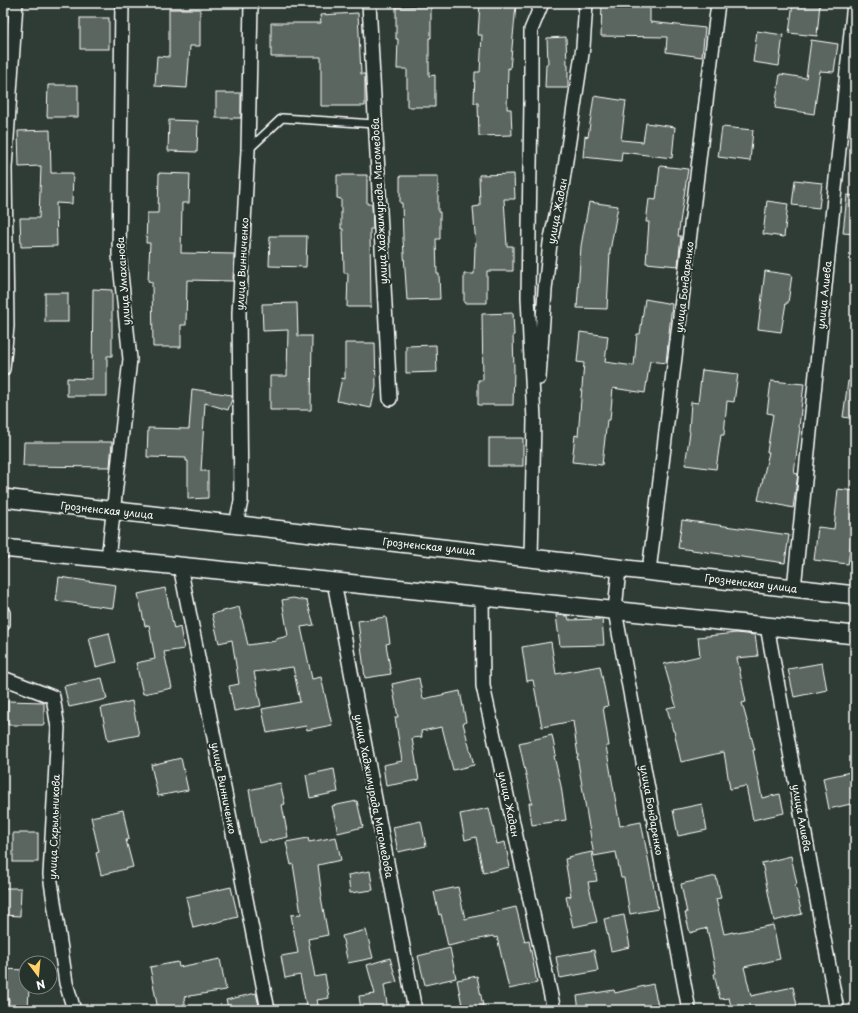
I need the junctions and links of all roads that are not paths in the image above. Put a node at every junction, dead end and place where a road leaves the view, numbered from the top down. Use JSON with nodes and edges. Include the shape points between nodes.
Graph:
{"nodes":[{"id":1,"x":16,"y":3,"type":"edge"},
{"id":2,"x":122,"y":3,"type":"edge"},
{"id":3,"x":251,"y":3,"type":"edge"},
{"id":4,"x":369,"y":3,"type":"edge"},
{"id":5,"x":542,"y":3,"type":"edge"},
{"id":6,"x":586,"y":3,"type":"edge"},
{"id":7,"x":718,"y":3,"type":"edge"},
{"id":8,"x":854,"y":3,"type":"edge"},
{"id":9,"x":375,"y":124,"type":"junction"},
{"id":10,"x":248,"y":150,"type":"junction"},
{"id":11,"x":3,"y":369,"type":"edge"},
{"id":12,"x":390,"y":398,"type":"dead end"},
{"id":13,"x":534,"y":420,"type":"junction"},
{"id":14,"x":3,"y":498,"type":"edge"},
{"id":15,"x":114,"y":510,"type":"junction"},
{"id":16,"x":236,"y":524,"type":"junction"},
{"id":17,"x":3,"y":548,"type":"edge"},
{"id":18,"x":531,"y":558,"type":"junction"},
{"id":19,"x":108,"y":559,"type":"junction"},
{"id":20,"x":180,"y":566,"type":"junction"},
{"id":21,"x":619,"y":568,"type":"junction"},
{"id":22,"x":649,"y":571,"type":"junction"},
{"id":23,"x":334,"y":582,"type":"junction"},
{"id":24,"x":794,"y":588,"type":"junction"},
{"id":25,"x":855,"y":595,"type":"edge"},
{"id":26,"x":482,"y":597,"type":"junction"},
{"id":27,"x":615,"y":610,"type":"junction"},
{"id":28,"x":3,"y":613,"type":"edge"},
{"id":29,"x":3,"y":624,"type":"edge"},
{"id":30,"x":766,"y":626,"type":"junction"},
{"id":31,"x":855,"y":635,"type":"edge"},
{"id":32,"x":3,"y":678,"type":"edge"},
{"id":33,"x":74,"y":1010,"type":"edge"},
{"id":34,"x":268,"y":1010,"type":"edge"},
{"id":35,"x":415,"y":1010,"type":"edge"},
{"id":36,"x":554,"y":1010,"type":"edge"},
{"id":37,"x":689,"y":1010,"type":"edge"},
{"id":38,"x":837,"y":1010,"type":"edge"}],
"edges":[{"from":1,"to":11,"type":"street","via":[[5,168],[7,326]]},
{"from":2,"to":15,"type":"street","name":"улица Умаханова","via":[[119,255],[130,359]]},
{"from":3,"to":10,"type":"street","name":"улица Винниченко"},
{"from":4,"to":9,"type":"street","name":"улица Хаджимурада Магомедова"},
{"from":5,"to":13,"type":"street","via":[[531,30],[528,297]]},
{"from":6,"to":13,"type":"street","name":"улица Жадан","via":[[583,47],[562,187],[550,243]]},
{"from":7,"to":22,"type":"street","name":"улица Бондаренко"},
{"from":8,"to":24,"type":"street","name":"улица Алиева"},
{"from":9,"to":10,"type":"lane","via":[[282,118]]},
{"from":9,"to":12,"type":"street","name":"улица Хаджимурада Магомедова"},
{"from":10,"to":16,"type":"street","name":"улица Винниченко","via":[[239,313],[241,501]]},
{"from":13,"to":18,"type":"street"},
{"from":14,"to":15,"type":"street","name":"Грозненская улица"},
{"from":15,"to":16,"type":"street","name":"Грозненская улица"},
{"from":15,"to":19,"type":"street","name":"улица Умаханова"},
{"from":16,"to":18,"type":"street","name":"Грозненская улица"},
{"from":17,"to":19,"type":"street"},
{"from":18,"to":21,"type":"street","name":"Грозненская улица"},
{"from":19,"to":20,"type":"street"},
{"from":20,"to":23,"type":"street"},
{"from":20,"to":34,"type":"street","name":"улица Винниченко"},
{"from":21,"to":22,"type":"street","name":"Грозненская улица"},
{"from":21,"to":27,"type":"street","name":"улица Бондаренко"},
{"from":22,"to":24,"type":"street","name":"Грозненская улица"},
{"from":23,"to":26,"type":"street"},
{"from":23,"to":35,"type":"street","name":"улица Хаджимурада Магомедова"},
{"from":24,"to":25,"type":"street","name":"Грозненская улица"},
{"from":26,"to":27,"type":"street"},
{"from":26,"to":36,"type":"street","name":"улица Жадан","via":[[483,686]]},
{"from":27,"to":30,"type":"street"},
{"from":27,"to":37,"type":"street","name":"улица Бондаренко"},
{"from":28,"to":29,"type":"street"},
{"from":30,"to":31,"type":"street"},
{"from":30,"to":38,"type":"street","name":"улица Алиева"},
{"from":32,"to":33,"type":"street","name":"улица Скрыльникова","via":[[53,697],[58,728],[50,874],[66,983]]}]}
